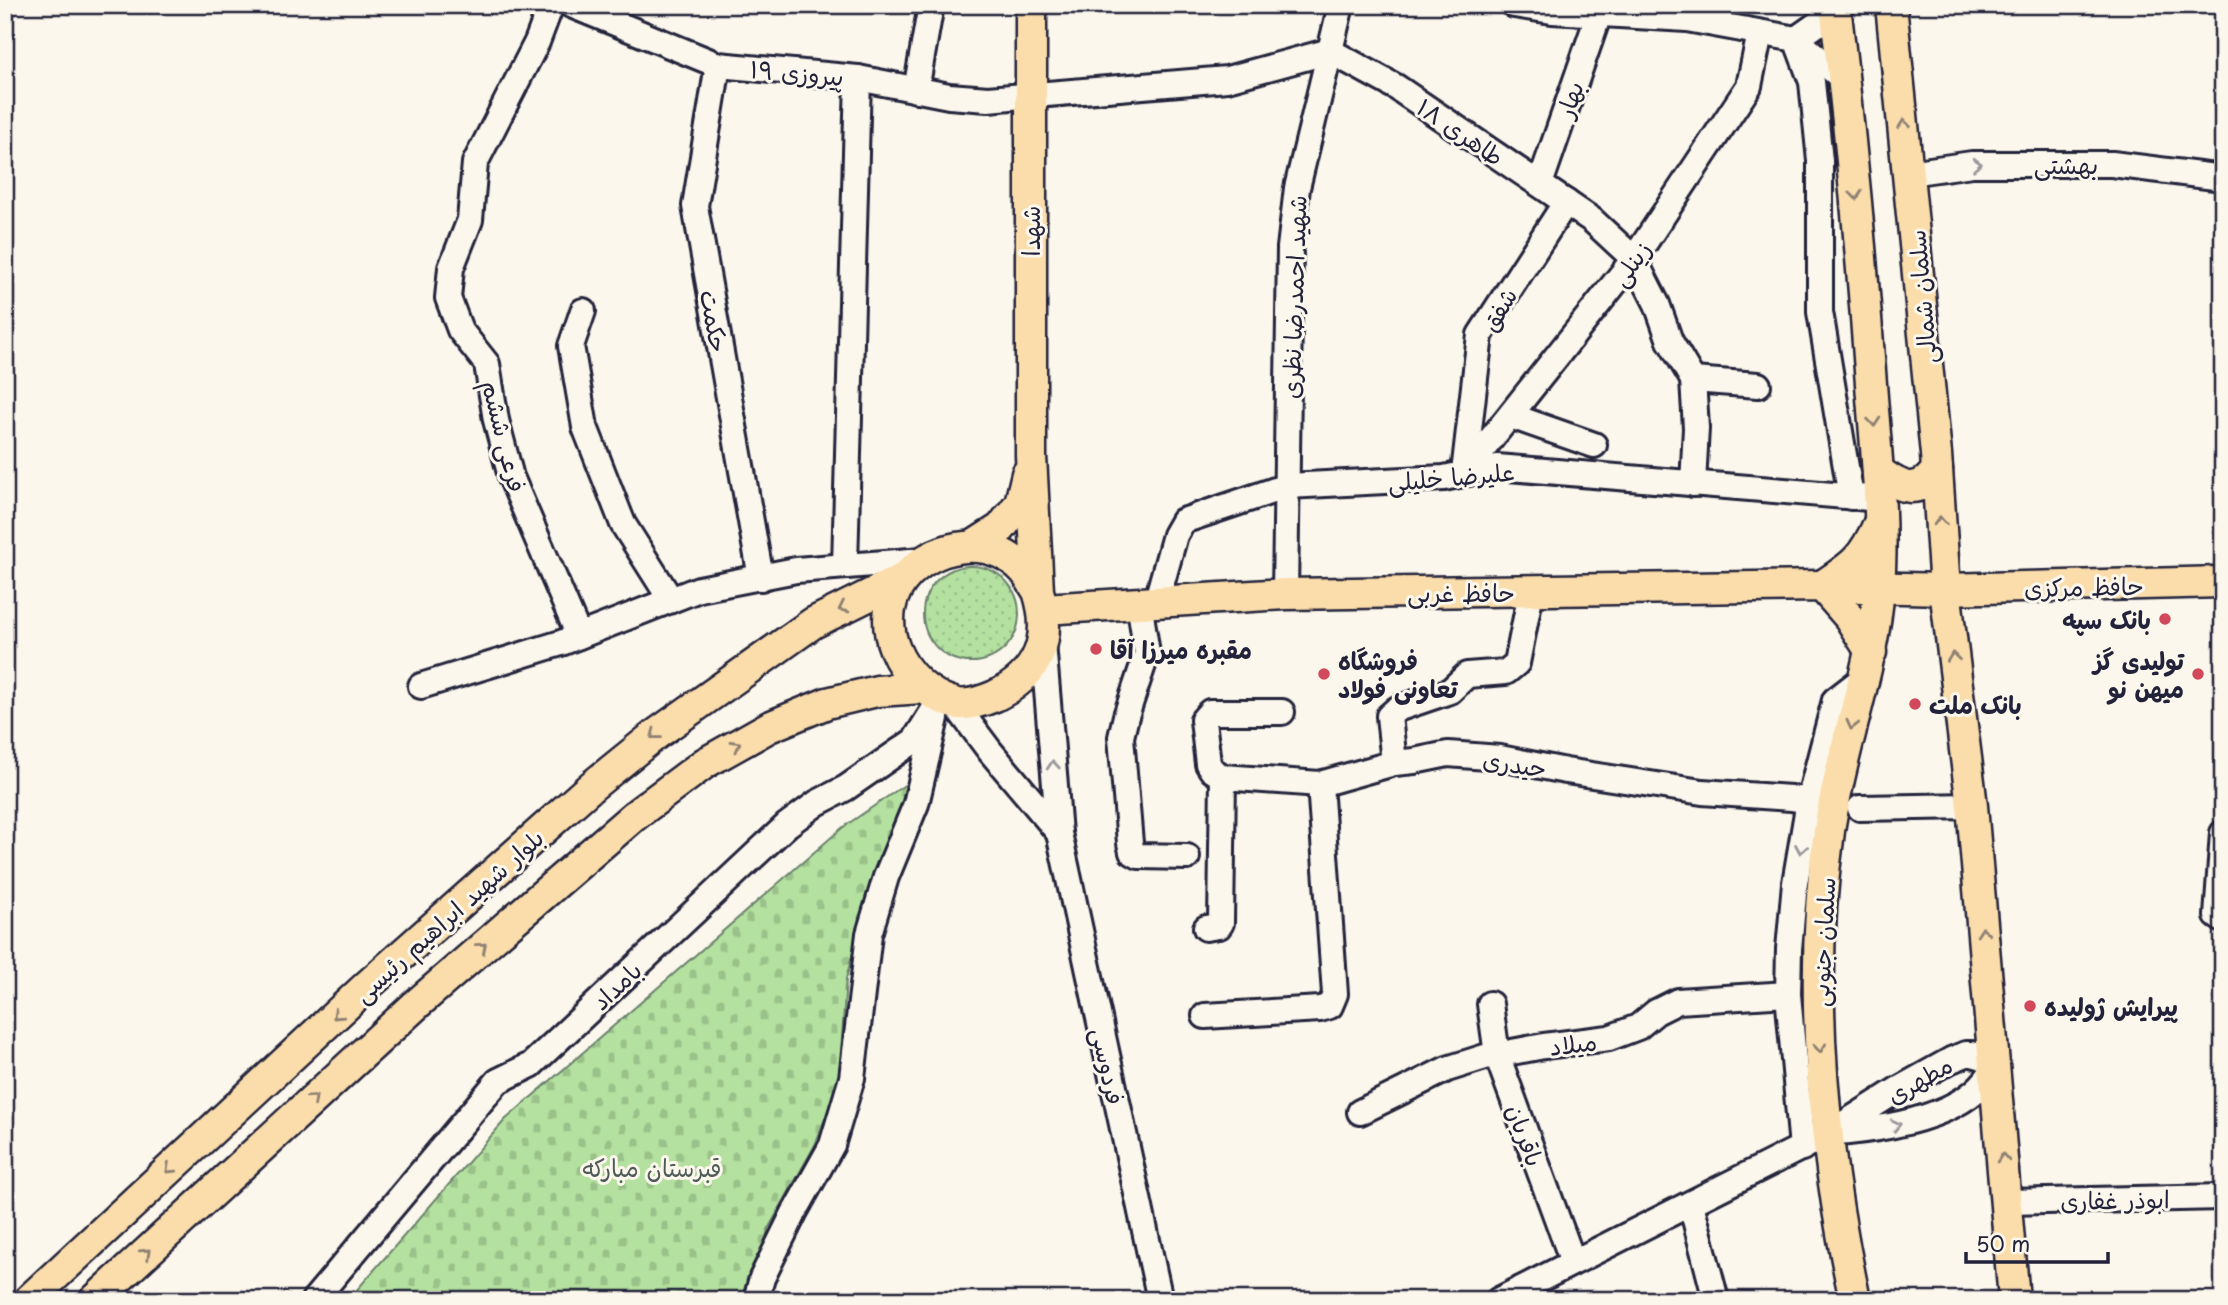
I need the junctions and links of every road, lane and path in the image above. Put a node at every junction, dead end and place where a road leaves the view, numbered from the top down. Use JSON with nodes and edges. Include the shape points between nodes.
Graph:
{"nodes":[{"id":1,"x":551,"y":5,"type":"edge"},
{"id":2,"x":571,"y":5,"type":"edge"},
{"id":3,"x":931,"y":5,"type":"edge"},
{"id":4,"x":1031,"y":5,"type":"edge"},
{"id":5,"x":1341,"y":5,"type":"edge"},
{"id":6,"x":1514,"y":5,"type":"edge"},
{"id":7,"x":1891,"y":5,"type":"edge"},
{"id":8,"x":1836,"y":8,"type":"edge"},
{"id":9,"x":1587,"y":10,"type":"edge"},
{"id":10,"x":1687,"y":12,"type":"edge"},
{"id":11,"x":1760,"y":33,"type":"junction"},
{"id":12,"x":1796,"y":39,"type":"junction"},
{"id":13,"x":1330,"y":51,"type":"junction"},
{"id":14,"x":718,"y":65,"type":"junction"},
{"id":15,"x":858,"y":78,"type":"junction"},
{"id":16,"x":1844,"y":80,"type":"junction"},
{"id":17,"x":916,"y":90,"type":"junction"},
{"id":18,"x":1032,"y":95,"type":"junction"},
{"id":19,"x":1909,"y":173,"type":"junction"},
{"id":20,"x":2223,"y":178,"type":"edge"},
{"id":21,"x":1540,"y":184,"type":"junction"},
{"id":22,"x":1566,"y":202,"type":"junction"},
{"id":23,"x":1634,"y":259,"type":"junction"},
{"id":24,"x":583,"y":311,"type":"dead end"},
{"id":25,"x":1693,"y":380,"type":"junction"},
{"id":26,"x":1758,"y":385,"type":"dead end"},
{"id":27,"x":1511,"y":416,"type":"junction"},
{"id":28,"x":1594,"y":444,"type":"dead end"},
{"id":29,"x":1031,"y":456,"type":"junction"},
{"id":30,"x":1937,"y":469,"type":"junction"},
{"id":31,"x":1464,"y":473,"type":"junction"},
{"id":32,"x":1693,"y":484,"type":"junction"},
{"id":33,"x":1287,"y":486,"type":"junction"},
{"id":34,"x":1851,"y":497,"type":"junction"},
{"id":35,"x":1880,"y":497,"type":"junction"},
{"id":36,"x":973,"y":546,"type":"junction"},
{"id":37,"x":845,"y":566,"type":"junction"},
{"id":38,"x":913,"y":569,"type":"junction"},
{"id":39,"x":761,"y":578,"type":"junction"},
{"id":40,"x":2223,"y":582,"type":"edge"},
{"id":41,"x":1822,"y":586,"type":"junction"},
{"id":42,"x":1879,"y":586,"type":"junction"},
{"id":43,"x":1945,"y":589,"type":"junction"},
{"id":44,"x":1531,"y":592,"type":"junction"},
{"id":45,"x":1285,"y":594,"type":"junction"},
{"id":46,"x":671,"y":600,"type":"junction"},
{"id":47,"x":1041,"y":600,"type":"junction"},
{"id":48,"x":1148,"y":601,"type":"junction"},
{"id":49,"x":579,"y":636,"type":"junction"},
{"id":50,"x":1043,"y":643,"type":"junction"},
{"id":51,"x":1868,"y":664,"type":"junction"},
{"id":52,"x":421,"y":686,"type":"dead end"},
{"id":53,"x":940,"y":696,"type":"junction"},
{"id":54,"x":1282,"y":712,"type":"dead end"},
{"id":55,"x":1394,"y":763,"type":"junction"},
{"id":56,"x":1223,"y":777,"type":"junction"},
{"id":57,"x":1320,"y":785,"type":"junction"},
{"id":58,"x":1810,"y":801,"type":"junction"},
{"id":59,"x":1972,"y":806,"type":"junction"},
{"id":60,"x":1860,"y":808,"type":"dead end"},
{"id":61,"x":1059,"y":832,"type":"junction"},
{"id":62,"x":2223,"y":833,"type":"edge"},
{"id":63,"x":1187,"y":857,"type":"dead end"},
{"id":64,"x":2223,"y":920,"type":"edge"},
{"id":65,"x":1206,"y":928,"type":"dead end"},
{"id":66,"x":1788,"y":994,"type":"junction"},
{"id":67,"x":1489,"y":1004,"type":"dead end"},
{"id":68,"x":1205,"y":1016,"type":"dead end"},
{"id":69,"x":1497,"y":1055,"type":"junction"},
{"id":70,"x":1995,"y":1065,"type":"junction"},
{"id":71,"x":1360,"y":1112,"type":"dead end"},
{"id":72,"x":1828,"y":1135,"type":"junction"},
{"id":73,"x":1802,"y":1148,"type":"junction"},
{"id":74,"x":2223,"y":1197,"type":"edge"},
{"id":75,"x":2006,"y":1202,"type":"junction"},
{"id":76,"x":1690,"y":1204,"type":"junction"},
{"id":77,"x":1573,"y":1262,"type":"junction"},
{"id":78,"x":29,"y":1300,"type":"edge"},
{"id":79,"x":96,"y":1300,"type":"edge"},
{"id":80,"x":314,"y":1300,"type":"edge"},
{"id":81,"x":756,"y":1300,"type":"edge"},
{"id":82,"x":1160,"y":1300,"type":"edge"},
{"id":83,"x":1499,"y":1300,"type":"edge"},
{"id":84,"x":1716,"y":1300,"type":"edge"},
{"id":85,"x":1855,"y":1300,"type":"edge"},
{"id":86,"x":2014,"y":1300,"type":"edge"}],
"edges":[{"from":1,"to":49,"type":"street","name":"فرعی ششم","via":[[475,163],[470,220],[451,268],[448,298],[460,330],[487,363],[511,477]]},
{"from":2,"to":14,"type":"street","name":"پیروزی ۱۹"},
{"from":3,"to":17,"type":"street"},
{"from":4,"to":18,"type":"main road","name":"شهدا"},
{"from":5,"to":13,"type":"street","name":"شهید احمدرضا نظری"},
{"from":6,"to":9,"type":"street"},
{"from":19,"to":7,"type":"main road","name":"سلمان شمالی","one_way":true},
{"from":8,"to":12,"type":"street"},
{"from":8,"to":16,"type":"main road"},
{"from":9,"to":10,"type":"street"},
{"from":9,"to":21,"type":"street","name":"بهار"},
{"from":10,"to":11,"type":"street"},
{"from":11,"to":12,"type":"street"},
{"from":11,"to":23,"type":"street","name":"زینلی","via":[[1749,86]]},
{"from":12,"to":16,"type":"street"},
{"from":12,"to":34,"type":"street","via":[[1812,82],[1820,161],[1820,312]]},
{"from":13,"to":18,"type":"street","via":[[1227,79]]},
{"from":13,"to":21,"type":"street","name":"طاهری ۱۸","via":[[1396,87]]},
{"from":13,"to":33,"type":"street","name":"شهید احمدرضا نظری","via":[[1297,188],[1292,235]]},
{"from":14,"to":15,"type":"street","name":"پیروزی ۱۹"},
{"from":14,"to":39,"type":"street","name":"حکمت","via":[[695,206]]},
{"from":15,"to":17,"type":"street","name":"پیروزی ۱۹"},
{"from":15,"to":37,"type":"street"},
{"from":16,"to":35,"type":"main road","one_way":true},
{"from":17,"to":18,"type":"street","name":"پیروزی ۱۹","via":[[988,99]]},
{"from":18,"to":29,"type":"main road","name":"شهدا"},
{"from":19,"to":20,"type":"street","name":"بهشتی","one_way":true,"via":[[1972,164],[2112,164]]},
{"from":19,"to":30,"type":"main road","name":"سلمان شمالی"},
{"from":21,"to":22,"type":"street","name":"طاهری ۱۸"},
{"from":22,"to":23,"type":"street","name":"طاهری ۱۸"},
{"from":22,"to":31,"type":"street","name":"شفق","via":[[1480,335]]},
{"from":23,"to":25,"type":"street","name":"طاهری ۱۸","via":[[1670,341]]},
{"from":23,"to":27,"type":"street","name":"زینلی"},
{"from":24,"to":46,"type":"street","via":[[571,346],[585,427],[623,524]]},
{"from":25,"to":26,"type":"street"},
{"from":25,"to":32,"type":"street","name":"طاهری ۱۸"},
{"from":27,"to":28,"type":"street"},
{"from":27,"to":31,"type":"street","name":"زینلی"},
{"from":29,"to":36,"type":"main road","via":[[1020,503],[1001,528]]},
{"from":29,"to":47,"type":"main road"},
{"from":30,"to":35,"type":"main road","via":[[1922,485],[1901,487]]},
{"from":43,"to":30,"type":"main road","name":"سلمان شمالی","one_way":true},
{"from":31,"to":32,"type":"street","name":"علیرضا خلیلی","via":[[1497,467]]},
{"from":31,"to":33,"type":"street","name":"علیرضا خلیلی","via":[[1444,478]]},
{"from":32,"to":34,"type":"street","name":"علیرضا خلیلی"},
{"from":33,"to":45,"type":"street","name":"شهید احمدرضا نظری"},
{"from":33,"to":48,"type":"street","name":"علیرضا خلیلی","via":[[1183,521]]},
{"from":34,"to":35,"type":"street","name":"علیرضا خلیلی"},
{"from":35,"to":41,"type":"main road","via":[[1870,544],[1855,564]]},
{"from":35,"to":42,"type":"main road"},
{"from":36,"to":38,"type":"main road","via":[[947,549]]},
{"from":36,"to":47,"type":"main road","via":[[1000,553],[1022,568]]},
{"from":37,"to":38,"type":"street"},
{"from":37,"to":39,"type":"street"},
{"from":38,"to":53,"type":"main road","via":[[893,600],[891,637],[905,671]]},
{"from":38,"to":78,"type":"main road","name":"بلوار شهید ابراهیم رئیسی","one_way":true,"via":[[813,623],[655,735],[367,986]]},
{"from":39,"to":46,"type":"street","via":[[698,589]]},
{"from":40,"to":43,"type":"main road","name":"حافظ مرکزی"},
{"from":41,"to":42,"type":"main road","name":"حافظ غربی"},
{"from":41,"to":44,"type":"main road","name":"حافظ غربی"},
{"from":41,"to":51,"type":"main road","via":[[1849,617]]},
{"from":42,"to":43,"type":"main road","name":"حافظ مرکزی"},
{"from":42,"to":51,"type":"main road","name":"سلمان جنوبی"},
{"from":59,"to":43,"type":"main road","one_way":true},
{"from":44,"to":45,"type":"main road","name":"حافظ غربی"},
{"from":44,"to":55,"type":"street","via":[[1517,663],[1506,672],[1467,675],[1450,691],[1389,716]]},
{"from":45,"to":48,"type":"main road","name":"حافظ غربی"},
{"from":46,"to":49,"type":"street"},
{"from":47,"to":48,"type":"main road","name":"حافظ غربی"},
{"from":47,"to":50,"type":"main road"},
{"from":48,"to":63,"type":"street","via":[[1147,653],[1121,737],[1132,852]]},
{"from":49,"to":52,"type":"street"},
{"from":50,"to":53,"type":"main road","via":[[1031,668],[1013,687],[972,703]]},
{"from":61,"to":50,"type":"street","name":"فردوسی","one_way":true},
{"from":51,"to":58,"type":"street","via":[[1835,699]]},
{"from":51,"to":72,"type":"main road","name":"سلمان جنوبی","one_way":true,"via":[[1833,806],[1819,938],[1819,1034]]},
{"from":53,"to":61,"type":"street"},
{"from":79,"to":53,"type":"main road","name":"بلوار شهید ابراهیم رئیسی","one_way":true,"via":[[418,1003],[634,816],[705,763],[769,727],[827,703],[877,691]]},
{"from":53,"to":80,"type":"street","name":"بامداد","via":[[915,740],[787,825],[531,1065],[498,1080]]},
{"from":53,"to":81,"type":"street","via":[[916,804],[869,934],[852,1079],[832,1145],[762,1278]]},
{"from":54,"to":56,"type":"street","via":[[1210,712],[1206,716],[1209,764]]},
{"from":55,"to":57,"type":"street","name":"حیدری"},
{"from":55,"to":58,"type":"street","name":"حیدری","via":[[1448,754],[1500,758],[1702,792]]},
{"from":56,"to":57,"type":"street","name":"حیدری"},
{"from":56,"to":65,"type":"street","via":[[1221,923]]},
{"from":57,"to":68,"type":"street","via":[[1335,994],[1330,1006]]},
{"from":58,"to":66,"type":"street","one_way":true,"via":[[1795,883]]},
{"from":59,"to":60,"type":"street"},
{"from":70,"to":59,"type":"main road","one_way":true},
{"from":61,"to":82,"type":"street","name":"فردوسی"},
{"from":62,"to":64,"type":"street","via":[[2217,916]]},
{"from":66,"to":69,"type":"street","name":"میلاد","via":[[1678,1001],[1637,1027],[1609,1038]]},
{"from":66,"to":73,"type":"street"},
{"from":67,"to":69,"type":"street","name":"باقریان"},
{"from":69,"to":71,"type":"street","name":"میلاد","via":[[1447,1069]]},
{"from":69,"to":77,"type":"street","name":"باقریان"},
{"from":72,"to":70,"type":"street","name":"مطهری","one_way":true,"via":[[1882,1129],[1939,1111],[1982,1087]]},
{"from":70,"to":72,"type":"street","name":"مطهری","via":[[1972,1054],[1960,1056]]},
{"from":75,"to":70,"type":"main road","one_way":true},
{"from":72,"to":73,"type":"street","name":"مطهری"},
{"from":72,"to":85,"type":"main road","name":"سلمان جنوبی","via":[[1838,1222]]},
{"from":73,"to":76,"type":"street","name":"مطهری"},
{"from":74,"to":75,"type":"street","name":"ابوذر غفاری"},
{"from":75,"to":86,"type":"main road"},
{"from":76,"to":77,"type":"street","name":"مطهری"},
{"from":76,"to":84,"type":"street"},
{"from":77,"to":83,"type":"street","name":"مطهری"}]}
